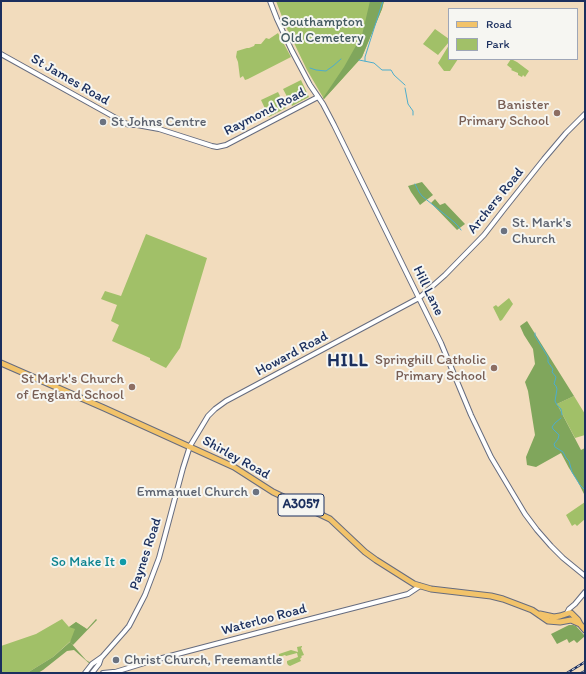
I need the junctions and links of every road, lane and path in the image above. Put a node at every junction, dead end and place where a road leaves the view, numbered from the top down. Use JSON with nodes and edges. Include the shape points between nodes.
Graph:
{"nodes":[{"id":1,"x":270,"y":1,"type":"edge"},
{"id":2,"x":1,"y":54,"type":"edge"},
{"id":3,"x":318,"y":97,"type":"junction"},
{"id":4,"x":585,"y":114,"type":"edge"},
{"id":5,"x":129,"y":125,"type":"joint"},
{"id":6,"x":419,"y":298,"type":"junction"},
{"id":7,"x":1,"y":363,"type":"edge"},
{"id":8,"x":190,"y":446,"type":"junction"},
{"id":9,"x":585,"y":576,"type":"edge"},
{"id":10,"x":420,"y":586,"type":"junction"},
{"id":11,"x":585,"y":592,"type":"edge"},
{"id":12,"x":570,"y":616,"type":"junction"},
{"id":13,"x":585,"y":630,"type":"edge"},
{"id":14,"x":101,"y":658,"type":"junction"},
{"id":15,"x":97,"y":666,"type":"junction"},
{"id":16,"x":85,"y":673,"type":"edge"},
{"id":17,"x":92,"y":673,"type":"edge"},
{"id":18,"x":102,"y":673,"type":"edge"},
{"id":19,"x":112,"y":673,"type":"edge"}],
"edges":[{"from":1,"to":3,"type":"street","name":"Hill Lane","via":[[292,51]]},
{"from":2,"to":5,"type":"street","name":"St James Road"},
{"from":3,"to":5,"type":"street","name":"Raymond Road","via":[[230,143],[217,147],[159,129]]},
{"from":3,"to":6,"type":"street","name":"Hill Lane"},
{"from":4,"to":6,"type":"street","name":"Archers Road","via":[[480,239]]},
{"from":6,"to":8,"type":"street","name":"Howard Road","via":[[218,406],[205,419]]},
{"from":6,"to":9,"type":"street","name":"Hill Lane","via":[[500,473],[538,531],[559,554]]},
{"from":7,"to":8,"type":"main road","name":"Shirley Road","number":"A3057"},
{"from":8,"to":10,"type":"main road","name":"Shirley Road","number":"A3057","via":[[234,467],[273,492],[330,519],[364,552]]},
{"from":8,"to":14,"type":"street","name":"Paynes Road","via":[[159,558],[144,595],[129,626]]},
{"from":10,"to":12,"type":"main road","name":"Shirley Road","number":"A3057","via":[[503,598],[552,622],[560,622]]},
{"from":10,"to":19,"type":"street","name":"Waterloo Road","via":[[408,594]]},
{"from":11,"to":12,"type":"street","via":[[575,604]]},
{"from":12,"to":13,"type":"main road","via":[[578,620]]},
{"from":14,"to":15,"type":"street","name":"Paynes Road"},
{"from":14,"to":16,"type":"street","name":"Paynes Road"},
{"from":15,"to":17,"type":"street","name":"Paynes Road"},
{"from":15,"to":18,"type":"street"},
{"from":18,"to":19,"type":"street","name":"Waterloo Road"}]}
